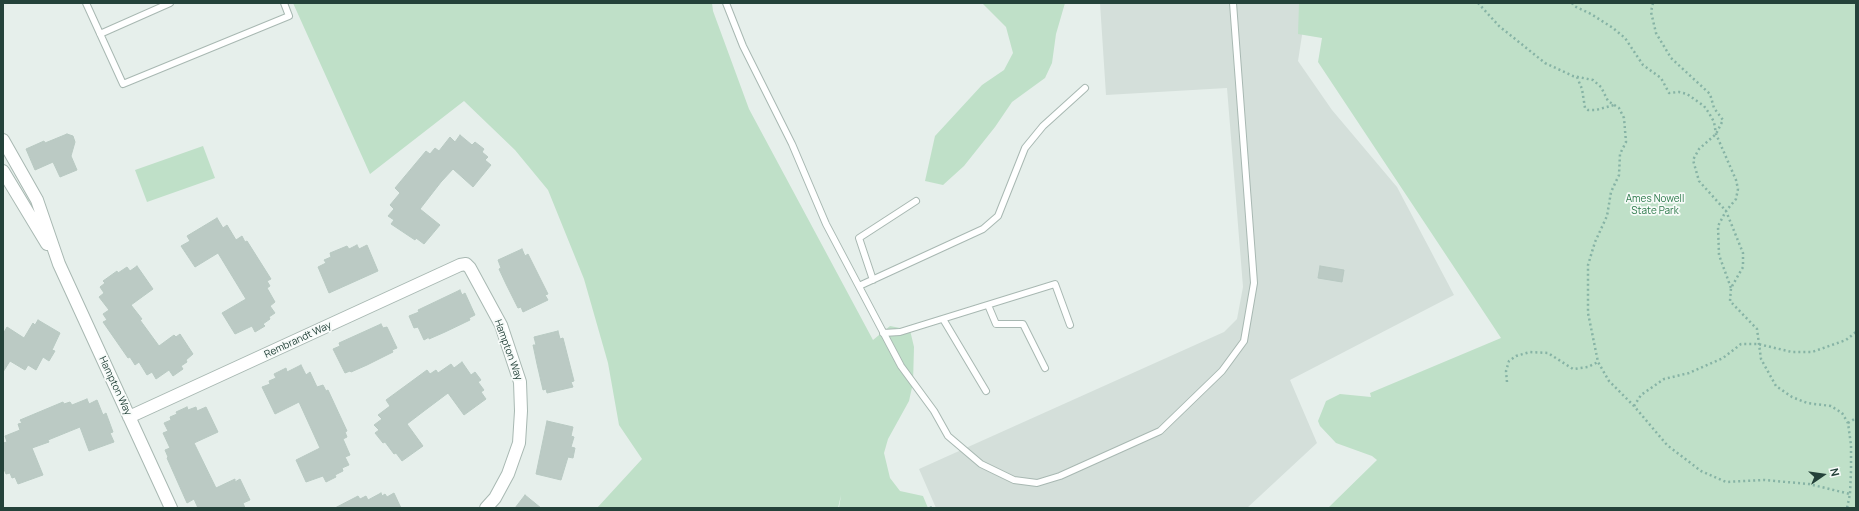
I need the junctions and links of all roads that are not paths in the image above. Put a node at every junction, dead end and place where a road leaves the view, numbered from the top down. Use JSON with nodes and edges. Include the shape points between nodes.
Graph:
{"nodes":[{"id":1,"x":86,"y":3,"type":"edge"},
{"id":2,"x":170,"y":3,"type":"edge"},
{"id":3,"x":284,"y":3,"type":"edge"},
{"id":4,"x":726,"y":3,"type":"edge"},
{"id":5,"x":1233,"y":3,"type":"edge"},
{"id":6,"x":100,"y":34,"type":"junction"},
{"id":7,"x":1085,"y":88,"type":"dead end"},
{"id":8,"x":3,"y":140,"type":"edge"},
{"id":9,"x":3,"y":171,"type":"edge"},
{"id":10,"x":916,"y":201,"type":"dead end"},
{"id":11,"x":59,"y":264,"type":"junction"},
{"id":12,"x":466,"y":264,"type":"joint"},
{"id":13,"x":873,"y":280,"type":"junction"},
{"id":14,"x":859,"y":286,"type":"junction"},
{"id":15,"x":988,"y":305,"type":"junction"},
{"id":16,"x":943,"y":319,"type":"junction"},
{"id":17,"x":1070,"y":325,"type":"dead end"},
{"id":18,"x":883,"y":333,"type":"junction"},
{"id":19,"x":1046,"y":368,"type":"dead end"},
{"id":20,"x":986,"y":391,"type":"dead end"},
{"id":21,"x":129,"y":417,"type":"junction"},
{"id":22,"x":171,"y":508,"type":"edge"},
{"id":23,"x":486,"y":508,"type":"edge"}],
"edges":[{"from":1,"to":6,"type":"lane"},
{"from":2,"to":6,"type":"lane"},
{"from":3,"to":6,"type":"lane","via":[[289,16],[123,84]]},
{"from":4,"to":14,"type":"lane","via":[[743,46],[792,144],[826,224]]},
{"from":5,"to":18,"type":"lane","via":[[1253,290],[1244,341],[1222,371],[1160,431],[1060,476],[1038,483],[1014,480],[980,464],[948,436],[934,411],[901,366]]},
{"from":7,"to":13,"type":"lane","via":[[1043,126],[1025,148],[998,216],[983,229]]},
{"from":8,"to":11,"type":"street","name":"Hampton Way","via":[[37,200]]},
{"from":9,"to":11,"type":"street","name":"Hampton Way"},
{"from":10,"to":13,"type":"lane","via":[[859,238]]},
{"from":11,"to":21,"type":"street","name":"Hampton Way"},
{"from":12,"to":21,"type":"street","name":"Rembrandt Way"},
{"from":12,"to":23,"type":"street","name":"Hampton Way","via":[[501,325],[520,382],[519,443],[508,474],[495,498]]},
{"from":13,"to":14,"type":"lane"},
{"from":14,"to":18,"type":"lane"},
{"from":15,"to":16,"type":"lane"},
{"from":15,"to":17,"type":"lane","via":[[1055,284]]},
{"from":15,"to":19,"type":"lane","via":[[996,324],[1023,324]]},
{"from":16,"to":18,"type":"lane","via":[[900,332]]},
{"from":16,"to":20,"type":"lane"},
{"from":21,"to":22,"type":"street","name":"Hampton Way"}]}
